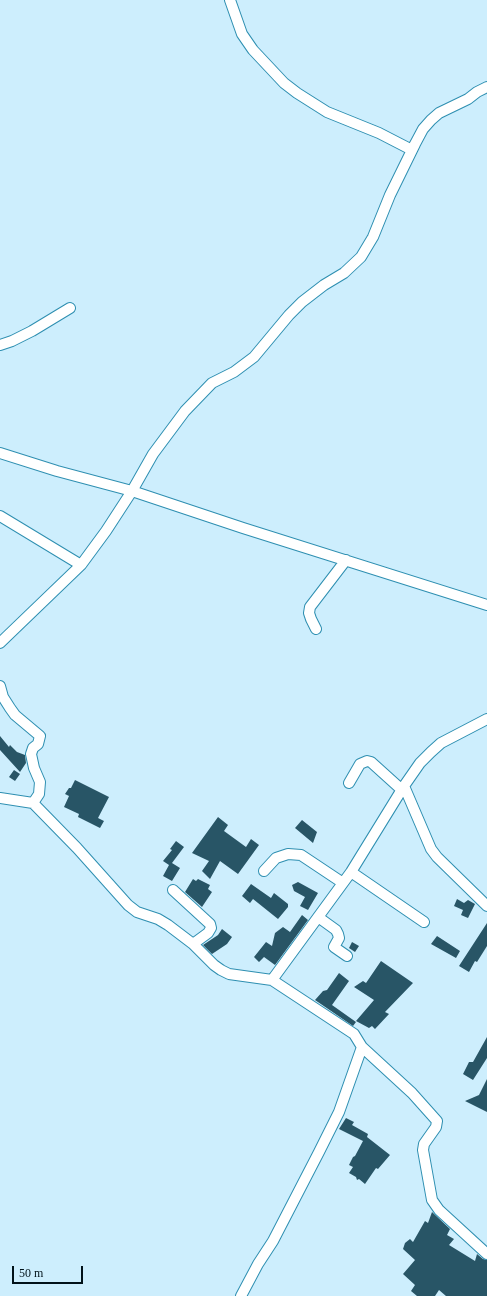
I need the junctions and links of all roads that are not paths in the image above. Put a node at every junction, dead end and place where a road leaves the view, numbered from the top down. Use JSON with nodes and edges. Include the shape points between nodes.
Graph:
{"nodes":[{"id":1,"x":230,"y":0,"type":"edge"},
{"id":2,"x":487,"y":87,"type":"edge"},
{"id":3,"x":412,"y":150,"type":"junction"},
{"id":4,"x":70,"y":308,"type":"dead end"},
{"id":5,"x":0,"y":345,"type":"edge"},
{"id":6,"x":0,"y":453,"type":"edge"},
{"id":7,"x":132,"y":492,"type":"junction"},
{"id":8,"x":0,"y":516,"type":"edge"},
{"id":9,"x":346,"y":560,"type":"junction"},
{"id":10,"x":81,"y":565,"type":"junction"},
{"id":11,"x":487,"y":605,"type":"edge"},
{"id":12,"x":316,"y":629,"type":"dead end"},
{"id":13,"x":0,"y":643,"type":"edge"},
{"id":14,"x":0,"y":686,"type":"edge"},
{"id":15,"x":487,"y":719,"type":"edge"},
{"id":16,"x":349,"y":783,"type":"dead end"},
{"id":17,"x":403,"y":788,"type":"junction"},
{"id":18,"x":0,"y":798,"type":"edge"},
{"id":19,"x":33,"y":803,"type":"junction"},
{"id":20,"x":264,"y":871,"type":"dead end"},
{"id":21,"x":351,"y":872,"type":"junction"},
{"id":22,"x":342,"y":883,"type":"junction"},
{"id":23,"x":173,"y":890,"type":"dead end"},
{"id":24,"x":487,"y":906,"type":"edge"},
{"id":25,"x":318,"y":917,"type":"junction"},
{"id":26,"x":424,"y":922,"type":"dead end"},
{"id":27,"x":193,"y":944,"type":"junction"},
{"id":28,"x":347,"y":956,"type":"dead end"},
{"id":29,"x":272,"y":980,"type":"junction"},
{"id":30,"x":362,"y":1047,"type":"junction"},
{"id":31,"x":487,"y":1254,"type":"edge"},
{"id":32,"x":241,"y":1296,"type":"edge"}],
"edges":[{"from":1,"to":3,"type":"street","via":[[242,34],[253,50],[284,83],[327,112]]},
{"from":2,"to":3,"type":"street","via":[[439,113],[423,129]]},
{"from":3,"to":7,"type":"street","via":[[373,237],[361,257],[344,273],[302,302],[254,357],[239,369],[212,383],[202,393],[153,454]]},
{"from":4,"to":5,"type":"street","via":[[12,341]]},
{"from":6,"to":7,"type":"street","via":[[57,472]]},
{"from":7,"to":9,"type":"street"},
{"from":7,"to":10,"type":"street"},
{"from":8,"to":10,"type":"street"},
{"from":9,"to":11,"type":"street"},
{"from":9,"to":12,"type":"street","via":[[310,608],[309,613]]},
{"from":10,"to":13,"type":"street"},
{"from":14,"to":19,"type":"street","via":[[10,708],[40,736],[31,754],[40,782]]},
{"from":15,"to":17,"type":"street","via":[[441,743],[420,763]]},
{"from":16,"to":17,"type":"street","via":[[360,764],[367,761]]},
{"from":17,"to":21,"type":"street"},
{"from":17,"to":24,"type":"street","via":[[437,858]]},
{"from":18,"to":19,"type":"street"},
{"from":19,"to":27,"type":"street","via":[[128,905],[137,912],[163,922]]},
{"from":20,"to":22,"type":"street","via":[[276,858],[288,854],[301,855]]},
{"from":21,"to":22,"type":"street"},
{"from":21,"to":26,"type":"street"},
{"from":22,"to":25,"type":"street"},
{"from":23,"to":27,"type":"street","via":[[210,924],[208,933]]},
{"from":25,"to":28,"type":"street","via":[[336,930],[339,938],[334,947]]},
{"from":25,"to":29,"type":"street"},
{"from":27,"to":29,"type":"street","via":[[221,970],[236,975]]},
{"from":29,"to":30,"type":"street","via":[[346,1028],[354,1034]]},
{"from":30,"to":31,"type":"street","via":[[412,1093],[437,1121],[436,1127],[424,1144],[432,1200],[439,1210]]},
{"from":30,"to":32,"type":"street","via":[[338,1112],[322,1145],[273,1241]]}]}
